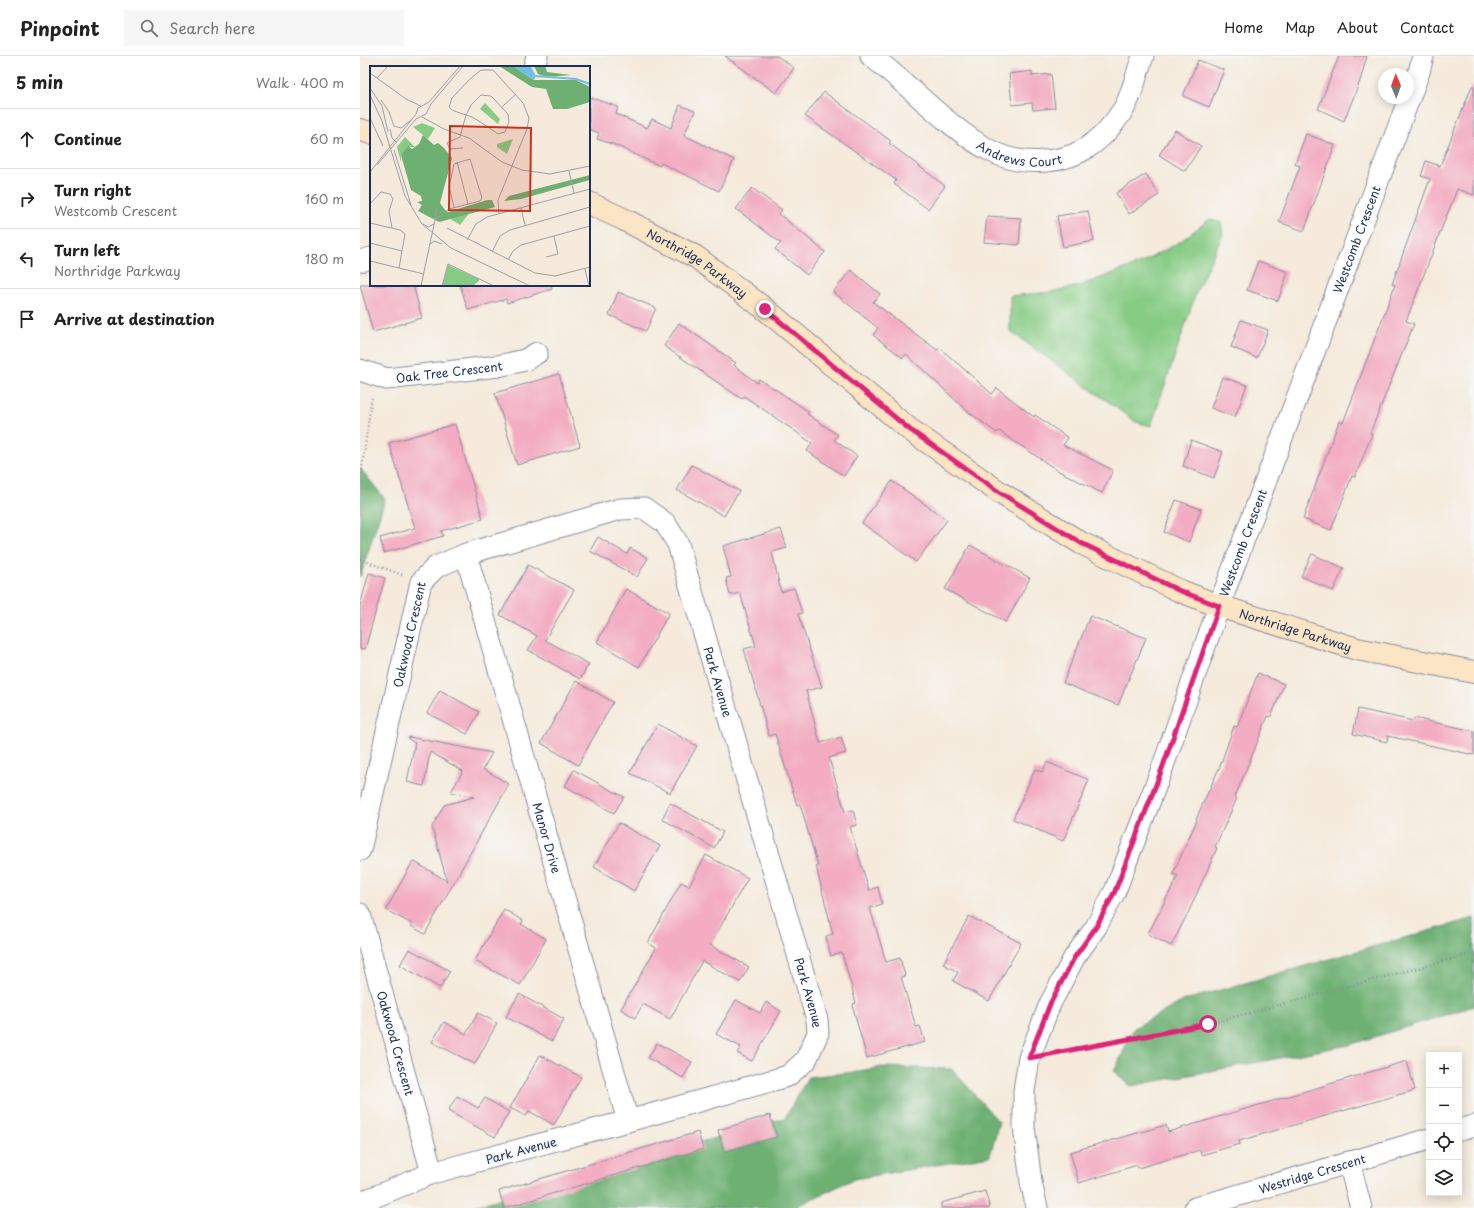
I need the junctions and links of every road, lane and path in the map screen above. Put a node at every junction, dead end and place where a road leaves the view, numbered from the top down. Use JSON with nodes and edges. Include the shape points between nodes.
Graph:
{"nodes":[{"id":1,"x":537,"y":56,"type":"edge"},
{"id":2,"x":871,"y":56,"type":"edge"},
{"id":3,"x":1143,"y":56,"type":"edge"},
{"id":4,"x":1423,"y":56,"type":"edge"},
{"id":5,"x":534,"y":66,"type":"edge"},
{"id":6,"x":360,"y":130,"type":"edge"},
{"id":7,"x":370,"y":133,"type":"edge"},
{"id":8,"x":590,"y":204,"type":"edge"},
{"id":9,"x":370,"y":258,"type":"edge"},
{"id":10,"x":360,"y":261,"type":"edge"},
{"id":11,"x":537,"y":353,"type":"dead end"},
{"id":12,"x":367,"y":373,"type":"edge"},
{"id":13,"x":360,"y":482,"type":"edge"},
{"id":14,"x":644,"y":508,"type":"joint"},
{"id":15,"x":466,"y":554,"type":"junction"},
{"id":16,"x":360,"y":559,"type":"edge"},
{"id":17,"x":421,"y":582,"type":"junction"},
{"id":18,"x":1219,"y":606,"type":"junction"},
{"id":19,"x":1474,"y":672,"type":"edge"},
{"id":20,"x":360,"y":850,"type":"edge"},
{"id":21,"x":360,"y":914,"type":"edge"},
{"id":22,"x":1474,"y":953,"type":"edge"},
{"id":23,"x":1029,"y":1058,"type":"junction"},
{"id":24,"x":628,"y":1121,"type":"junction"},
{"id":25,"x":1474,"y":1126,"type":"edge"},
{"id":26,"x":1462,"y":1129,"type":"edge"},
{"id":27,"x":1426,"y":1140,"type":"edge"},
{"id":28,"x":1348,"y":1162,"type":"junction"},
{"id":29,"x":432,"y":1173,"type":"junction"},
{"id":30,"x":360,"y":1203,"type":"edge"},
{"id":31,"x":1037,"y":1208,"type":"edge"},
{"id":32,"x":1194,"y":1208,"type":"edge"},
{"id":33,"x":1361,"y":1208,"type":"edge"}],
"edges":[{"from":1,"to":5,"type":"street"},
{"from":2,"to":3,"type":"street","name":"Andrews Court","via":[[959,129],[990,151],[1013,159],[1041,162],[1068,157],[1086,148],[1109,129],[1124,108]]},
{"from":4,"to":18,"type":"street","name":"Westcomb Crescent"},
{"from":6,"to":7,"type":"street"},
{"from":8,"to":18,"type":"street","name":"Northridge Parkway","via":[[696,257],[765,309],[909,429],[999,492],[1081,543],[1178,590]]},
{"from":9,"to":10,"type":"street"},
{"from":11,"to":12,"type":"street","name":"Oak Tree Crescent","via":[[525,360],[498,366],[386,379]]},
{"from":12,"to":13,"type":"path"},
{"from":14,"to":15,"type":"street","name":"Oakwood Crescent","via":[[620,509]]},
{"from":14,"to":24,"type":"street","name":"Park Avenue","via":[[666,523],[678,544],[817,1020],[818,1033],[806,1060],[788,1076]]},
{"from":15,"to":17,"type":"street","name":"Oakwood Crescent","via":[[436,567]]},
{"from":15,"to":24,"type":"street","name":"Manor Drive"},
{"from":16,"to":17,"type":"path"},
{"from":17,"to":20,"type":"street","name":"Oakwood Crescent"},
{"from":18,"to":19,"type":"street","name":"Northridge Parkway","via":[[1357,649]]},
{"from":18,"to":23,"type":"street","name":"Westcomb Crescent","via":[[1162,769],[1115,891],[1096,927],[1074,958],[1050,1004]]},
{"from":21,"to":29,"type":"street","name":"Oakwood Crescent"},
{"from":22,"to":23,"type":"path","via":[[1208,1024]]},
{"from":23,"to":31,"type":"street","name":"Westcomb Crescent","via":[[1024,1091],[1024,1127]]},
{"from":24,"to":29,"type":"street","name":"Park Avenue"},
{"from":25,"to":26,"type":"street"},
{"from":27,"to":28,"type":"street","name":"Westridge Crescent"},
{"from":28,"to":32,"type":"street","name":"Westridge Crescent"},
{"from":28,"to":33,"type":"street"},
{"from":29,"to":30,"type":"street","name":"Park Avenue"}]}
